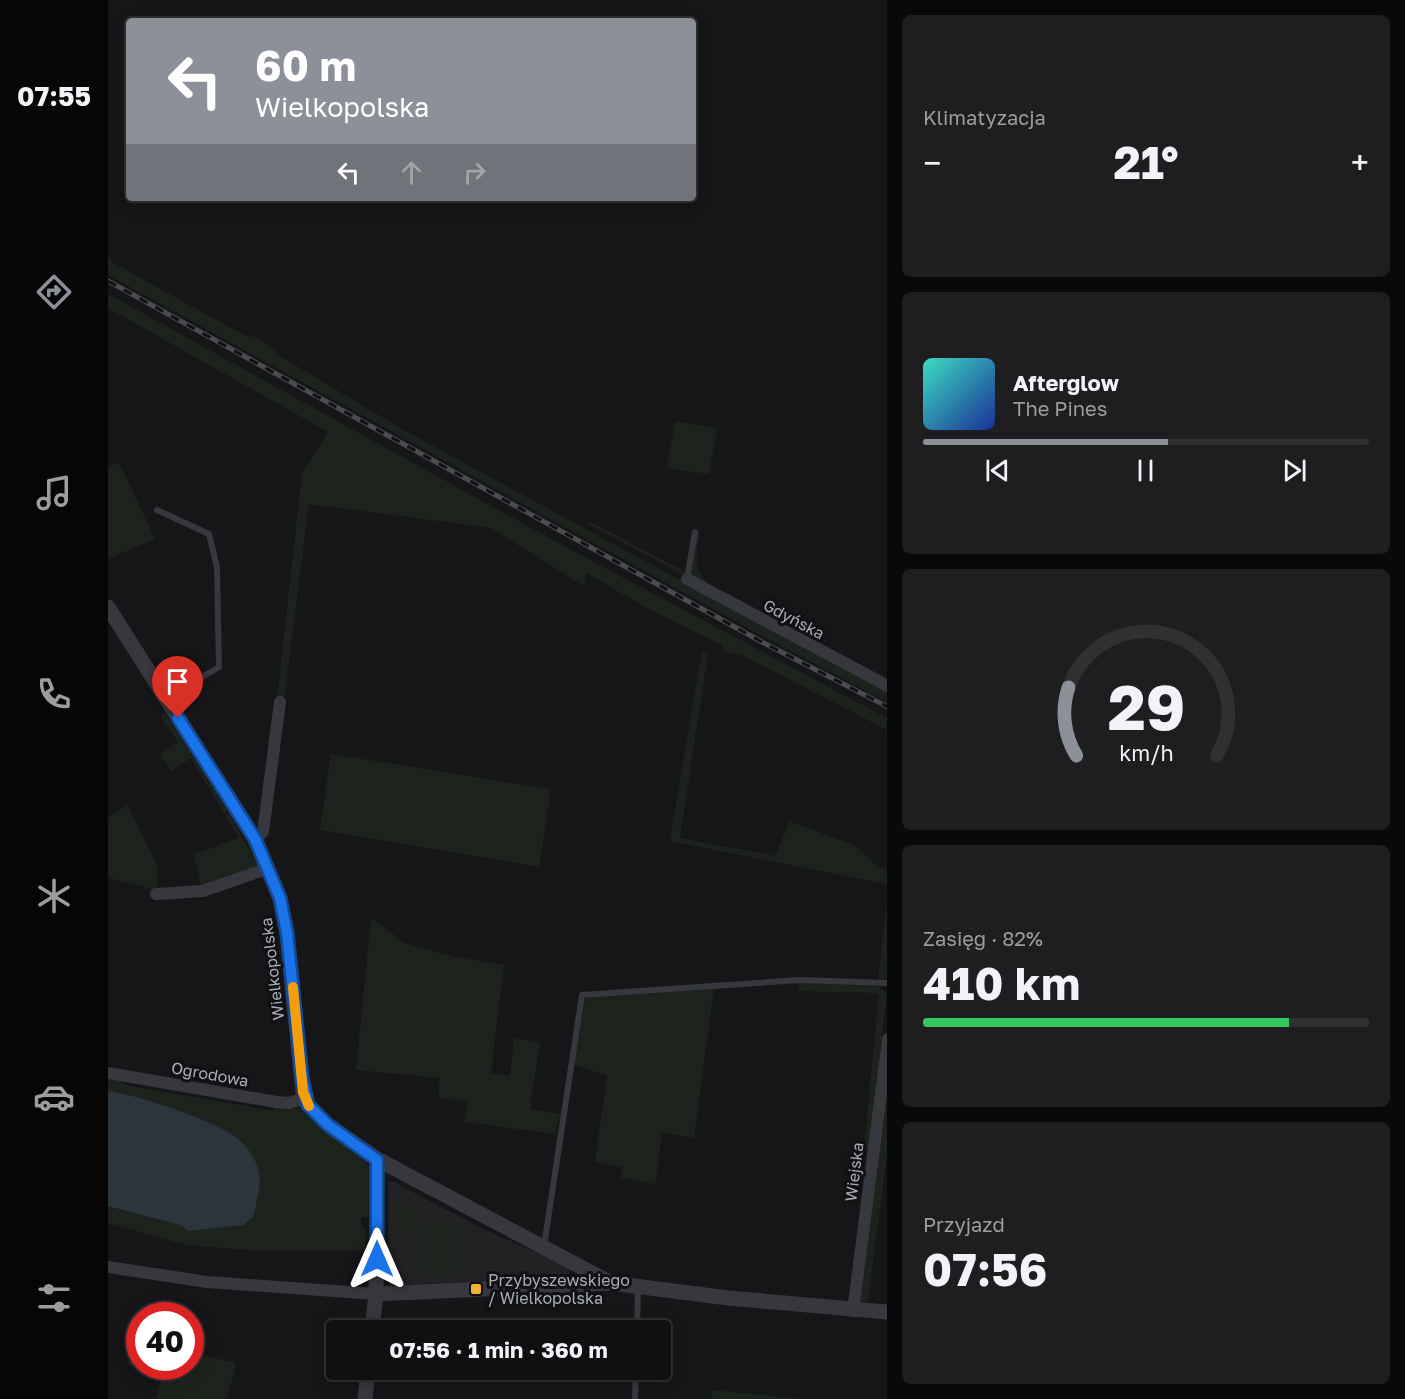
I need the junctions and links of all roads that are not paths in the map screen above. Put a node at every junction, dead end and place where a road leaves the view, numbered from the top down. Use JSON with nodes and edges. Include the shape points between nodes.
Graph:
{"nodes":[{"id":1,"x":157,"y":510,"type":"dead end"},
{"id":2,"x":694,"y":532,"type":"dead end"},
{"id":3,"x":687,"y":579,"type":"joint"},
{"id":4,"x":108,"y":606,"type":"edge"},
{"id":5,"x":887,"y":685,"type":"edge"},
{"id":6,"x":165,"y":698,"type":"junction"},
{"id":7,"x":280,"y":702,"type":"dead end"},
{"id":8,"x":255,"y":839,"type":"junction"},
{"id":9,"x":269,"y":868,"type":"junction"},
{"id":10,"x":156,"y":894,"type":"dead end"},
{"id":11,"x":887,"y":983,"type":"edge"},
{"id":12,"x":887,"y":1047,"type":"edge"},
{"id":13,"x":108,"y":1073,"type":"edge"},
{"id":14,"x":305,"y":1098,"type":"junction"},
{"id":15,"x":377,"y":1160,"type":"junction"},
{"id":16,"x":544,"y":1246,"type":"junction"},
{"id":17,"x":108,"y":1267,"type":"edge"},
{"id":18,"x":611,"y":1283,"type":"junction"},
{"id":19,"x":638,"y":1288,"type":"junction"},
{"id":20,"x":376,"y":1293,"type":"junction"},
{"id":21,"x":853,"y":1311,"type":"junction"},
{"id":22,"x":887,"y":1312,"type":"edge"},
{"id":23,"x":373,"y":1320,"type":"edge"},
{"id":24,"x":637,"y":1320,"type":"edge"},
{"id":25,"x":367,"y":1380,"type":"edge"},
{"id":26,"x":636,"y":1380,"type":"edge"},
{"id":27,"x":365,"y":1399,"type":"edge"},
{"id":28,"x":635,"y":1399,"type":"edge"}],
"edges":[{"from":1,"to":6,"type":"lane","via":[[209,534],[217,567],[219,667]]},
{"from":2,"to":3,"type":"lane"},
{"from":3,"to":5,"type":"street","name":"Gdyńska"},
{"from":4,"to":6,"type":"street","name":"Wielkopolska"},
{"from":6,"to":8,"type":"street","name":"Wielkopolska"},
{"from":7,"to":8,"type":"street","via":[[263,832]]},
{"from":8,"to":9,"type":"street","name":"Wielkopolska"},
{"from":9,"to":10,"type":"street","via":[[203,891]]},
{"from":9,"to":14,"type":"street","name":"Wielkopolska","via":[[287,933]]},
{"from":11,"to":16,"type":"lane","via":[[799,980],[582,996]]},
{"from":12,"to":21,"type":"street","name":"Wiejska"},
{"from":13,"to":14,"type":"street","name":"Ogrodowa","via":[[289,1104]]},
{"from":14,"to":15,"type":"street","via":[[328,1125]]},
{"from":15,"to":16,"type":"street"},
{"from":15,"to":20,"type":"street"},
{"from":16,"to":18,"type":"street"},
{"from":17,"to":20,"type":"street","via":[[207,1282]]},
{"from":18,"to":19,"type":"street"},
{"from":18,"to":20,"type":"street"},
{"from":19,"to":21,"type":"street"},
{"from":19,"to":24,"type":"lane"},
{"from":20,"to":23,"type":"street"},
{"from":21,"to":22,"type":"street"},
{"from":25,"to":27,"type":"street"},
{"from":26,"to":28,"type":"lane"}]}
